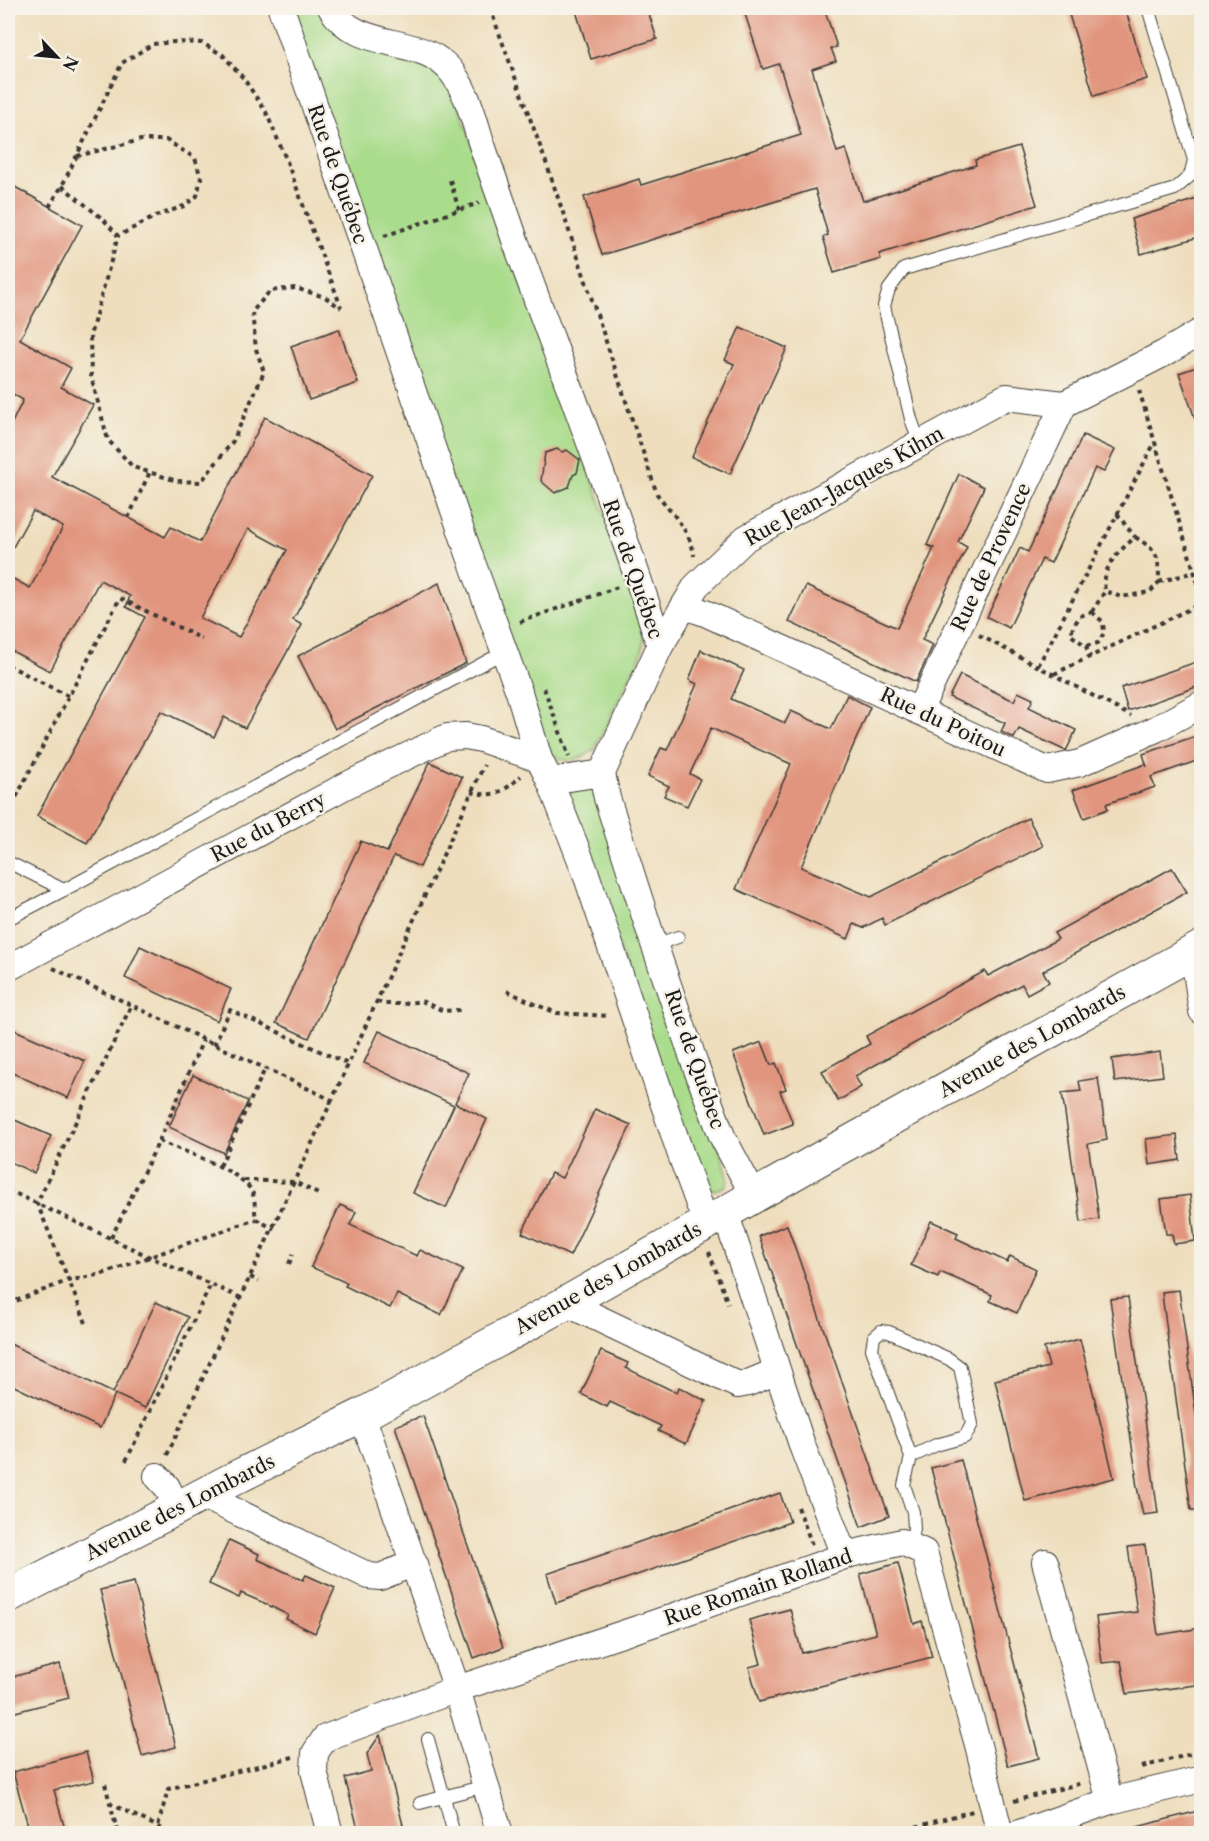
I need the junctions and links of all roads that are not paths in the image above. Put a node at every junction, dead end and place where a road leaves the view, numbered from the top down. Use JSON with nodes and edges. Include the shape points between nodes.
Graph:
{"nodes":[{"id":1,"x":281,"y":8,"type":"edge"},
{"id":2,"x":331,"y":8,"type":"edge"},
{"id":3,"x":1148,"y":8,"type":"edge"},
{"id":4,"x":1202,"y":331,"type":"edge"},
{"id":5,"x":1064,"y":404,"type":"junction"},
{"id":6,"x":920,"y":444,"type":"junction"},
{"id":7,"x":690,"y":596,"type":"junction"},
{"id":8,"x":660,"y":646,"type":"junction"},
{"id":9,"x":504,"y":652,"type":"junction"},
{"id":10,"x":1202,"y":704,"type":"edge"},
{"id":11,"x":919,"y":711,"type":"junction"},
{"id":12,"x":538,"y":770,"type":"junction"},
{"id":13,"x":603,"y":773,"type":"junction"},
{"id":14,"x":8,"y":862,"type":"edge"},
{"id":15,"x":64,"y":890,"type":"junction"},
{"id":16,"x":8,"y":919,"type":"edge"},
{"id":17,"x":1197,"y":949,"type":"edge"},
{"id":18,"x":8,"y":968,"type":"edge"},
{"id":19,"x":1202,"y":1011,"type":"edge"},
{"id":20,"x":754,"y":1196,"type":"junction"},
{"id":21,"x":716,"y":1218,"type":"junction"},
{"id":22,"x":566,"y":1303,"type":"junction"},
{"id":23,"x":777,"y":1371,"type":"junction"},
{"id":24,"x":362,"y":1415,"type":"junction"},
{"id":25,"x":911,"y":1457,"type":"junction"},
{"id":26,"x":158,"y":1476,"type":"road end"},
{"id":27,"x":190,"y":1502,"type":"junction"},
{"id":28,"x":909,"y":1545,"type":"junction"},
{"id":29,"x":850,"y":1554,"type":"junction"},
{"id":30,"x":1045,"y":1562,"type":"dead end"},
{"id":31,"x":414,"y":1563,"type":"junction"},
{"id":32,"x":8,"y":1596,"type":"edge"},
{"id":33,"x":458,"y":1689,"type":"junction"},
{"id":34,"x":428,"y":1739,"type":"dead end"},
{"id":35,"x":1199,"y":1778,"type":"edge"},
{"id":36,"x":485,"y":1786,"type":"junction"},
{"id":37,"x":1106,"y":1790,"type":"junction"},
{"id":38,"x":444,"y":1796,"type":"junction"},
{"id":39,"x":420,"y":1803,"type":"dead end"},
{"id":40,"x":997,"y":1821,"type":"edge"},
{"id":41,"x":330,"y":1833,"type":"edge"},
{"id":42,"x":454,"y":1833,"type":"edge"},
{"id":43,"x":500,"y":1833,"type":"edge"},
{"id":44,"x":1017,"y":1833,"type":"edge"}],
"edges":[{"from":1,"to":9,"type":"street","name":"Rue de Québec"},
{"from":2,"to":8,"type":"street","name":"Rue de Québec","via":[[348,27],[362,35],[417,48],[445,63],[465,92]]},
{"from":3,"to":6,"type":"lane","via":[[1194,160],[1191,176],[1175,189],[904,269],[889,289],[884,306]]},
{"from":4,"to":5,"type":"street"},
{"from":5,"to":6,"type":"street","name":"Rue Jean-Jacques Kihm","via":[[1006,397]]},
{"from":5,"to":11,"type":"street","name":"Rue de Provence"},
{"from":6,"to":7,"type":"street","name":"Rue Jean-Jacques Kihm","via":[[746,538]]},
{"from":7,"to":8,"type":"street","name":"Rue Jean-Jacques Kihm"},
{"from":7,"to":11,"type":"street","name":"Rue du Poitou","via":[[705,613]]},
{"from":8,"to":13,"type":"street","name":"Rue de Québec"},
{"from":9,"to":12,"type":"street","name":"Rue de Québec","via":[[519,692]]},
{"from":9,"to":15,"type":"lane"},
{"from":10,"to":11,"type":"street","name":"Rue du Poitou","via":[[1080,763],[1047,770]]},
{"from":12,"to":13,"type":"street"},
{"from":12,"to":18,"type":"street","name":"Rue du Berry","via":[[481,739],[447,737],[347,785]]},
{"from":12,"to":21,"type":"street","name":"Rue de Québec","via":[[585,870],[681,1155]]},
{"from":13,"to":20,"type":"street","name":"Rue de Québec","via":[[607,798],[666,941],[722,1136]]},
{"from":14,"to":15,"type":"lane"},
{"from":15,"to":16,"type":"lane"},
{"from":17,"to":19,"type":"street"},
{"from":17,"to":20,"type":"street","name":"Avenue des Lombards"},
{"from":20,"to":21,"type":"street","name":"Avenue des Lombards"},
{"from":21,"to":22,"type":"street","name":"Avenue des Lombards"},
{"from":21,"to":23,"type":"street","name":"Rue de Québec"},
{"from":22,"to":23,"type":"street","via":[[738,1384]]},
{"from":22,"to":24,"type":"street","name":"Avenue des Lombards"},
{"from":23,"to":29,"type":"street","name":"Rue de Québec","via":[[840,1545]]},
{"from":24,"to":27,"type":"street","name":"Avenue des Lombards"},
{"from":24,"to":31,"type":"street"},
{"from":25,"to":25,"type":"lane","via":[[965,1437],[972,1424],[960,1367],[881,1331],[874,1337],[872,1349]]},
{"from":25,"to":28,"type":"lane","via":[[904,1485],[914,1512]]},
{"from":26,"to":27,"type":"street"},
{"from":27,"to":31,"type":"street","via":[[369,1576],[380,1577]]},
{"from":27,"to":32,"type":"street","name":"Avenue des Lombards"},
{"from":28,"to":29,"type":"street","name":"Rue Romain Rolland","via":[[902,1542]]},
{"from":28,"to":40,"type":"street","via":[[924,1552]]},
{"from":29,"to":33,"type":"street","name":"Rue Romain Rolland"},
{"from":30,"to":37,"type":"street"},
{"from":31,"to":33,"type":"street"},
{"from":33,"to":36,"type":"street"},
{"from":33,"to":41,"type":"street","name":"Rue Romain Rolland","via":[[325,1738],[315,1753],[314,1771]]},
{"from":34,"to":38,"type":"lane"},
{"from":35,"to":37,"type":"street"},
{"from":36,"to":38,"type":"lane"},
{"from":36,"to":43,"type":"street"},
{"from":37,"to":44,"type":"street"},
{"from":38,"to":39,"type":"lane"},
{"from":38,"to":42,"type":"lane"}]}
